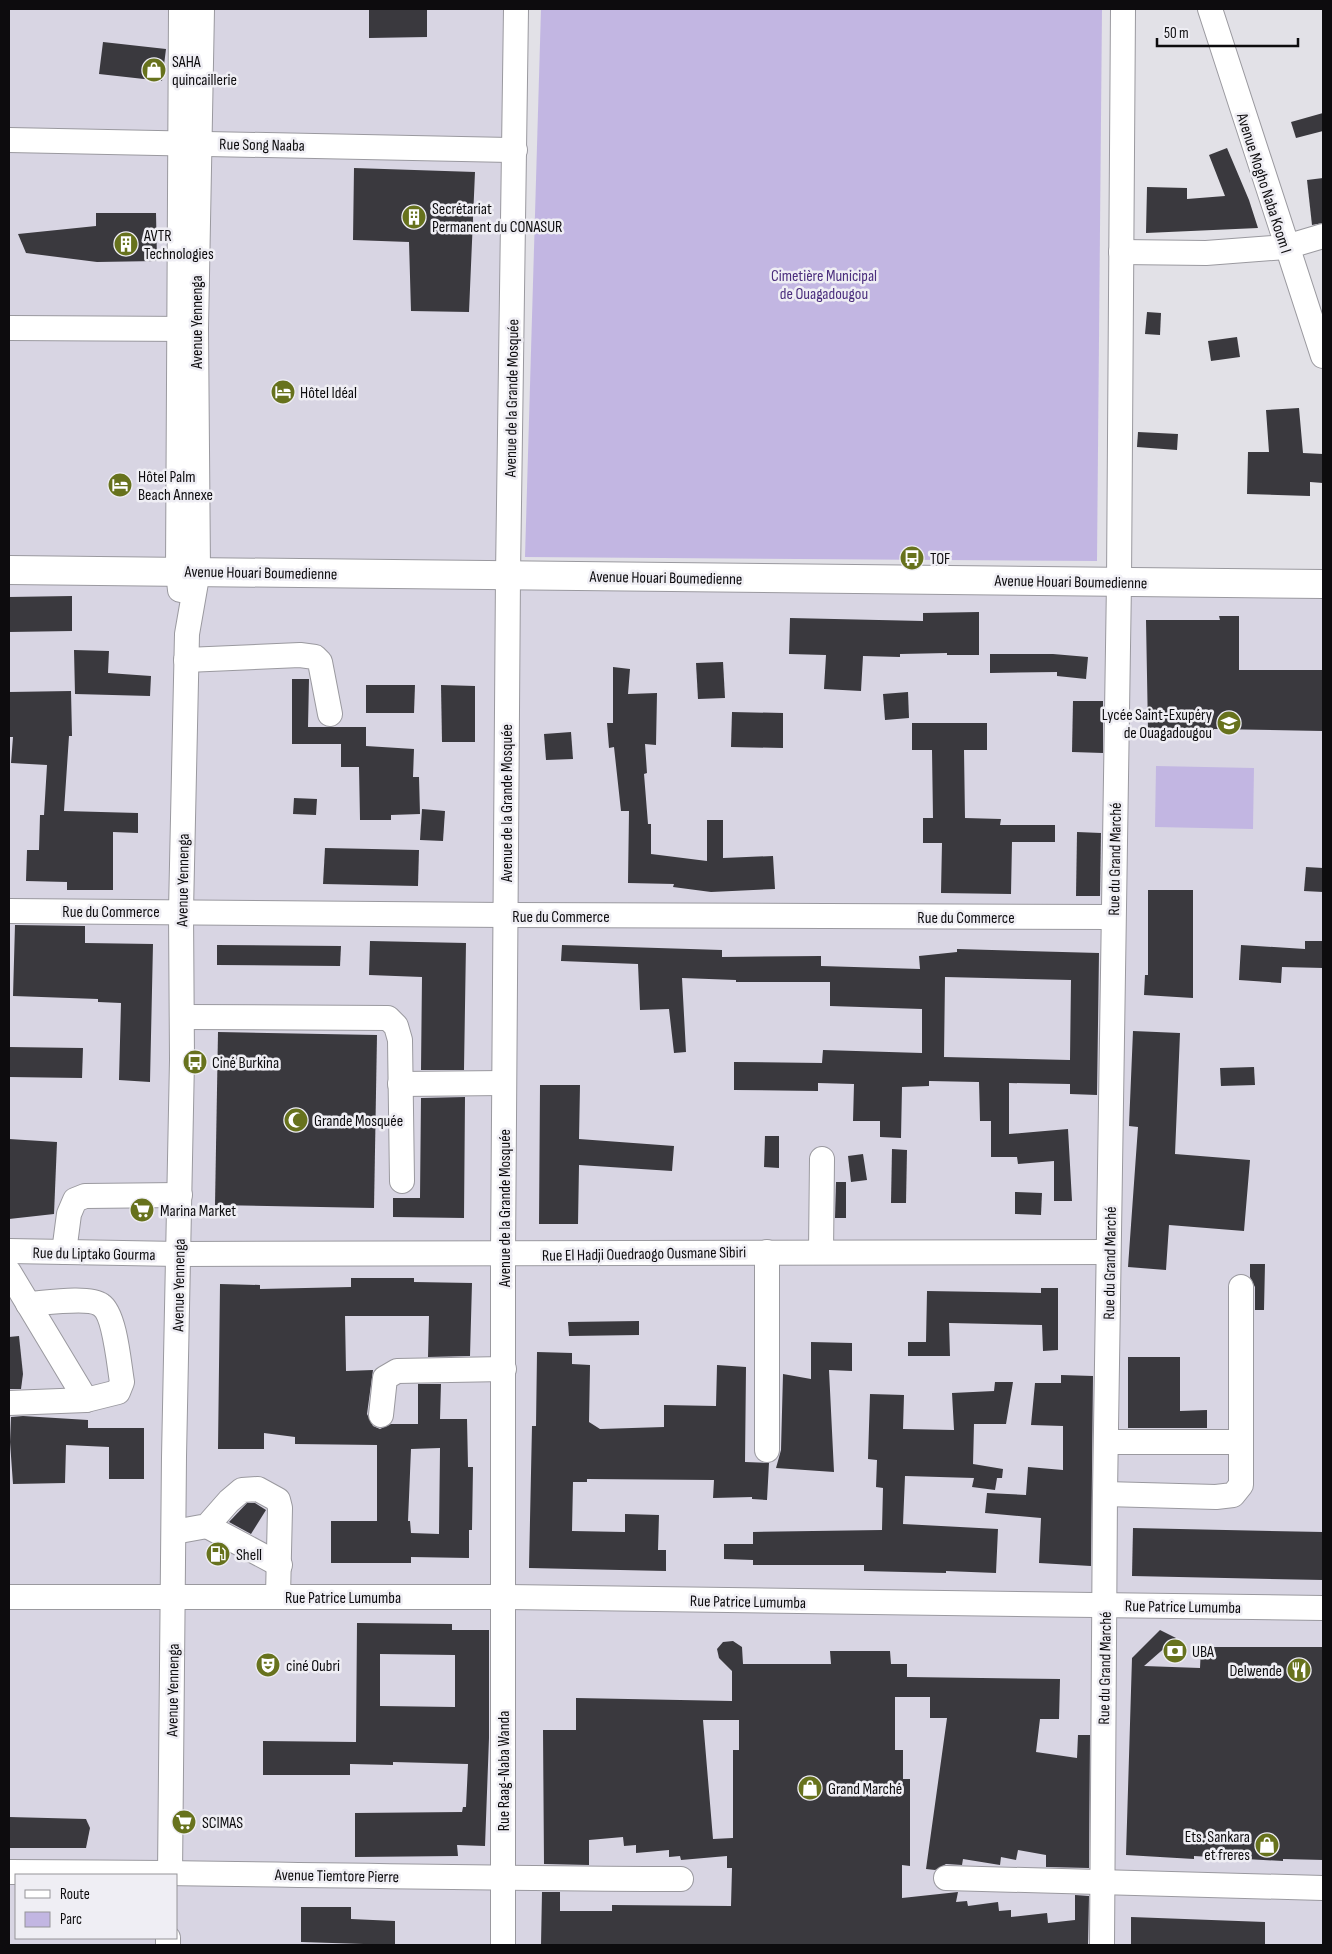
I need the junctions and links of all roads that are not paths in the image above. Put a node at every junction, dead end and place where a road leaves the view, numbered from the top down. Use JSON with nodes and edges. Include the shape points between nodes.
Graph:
{"nodes":[{"id":1,"x":181,"y":9,"type":"edge"},
{"id":2,"x":202,"y":9,"type":"edge"},
{"id":3,"x":516,"y":9,"type":"edge"},
{"id":4,"x":1123,"y":9,"type":"edge"},
{"id":5,"x":1210,"y":9,"type":"edge"},
{"id":6,"x":9,"y":140,"type":"edge"},
{"id":7,"x":189,"y":142,"type":"junction"},
{"id":8,"x":515,"y":150,"type":"junction"},
{"id":9,"x":1323,"y":236,"type":"edge"},
{"id":10,"x":1286,"y":247,"type":"junction"},
{"id":11,"x":1121,"y":252,"type":"junction"},
{"id":12,"x":9,"y":328,"type":"edge"},
{"id":13,"x":186,"y":329,"type":"junction"},
{"id":14,"x":1323,"y":356,"type":"edge"},
{"id":15,"x":9,"y":570,"type":"edge"},
{"id":16,"x":188,"y":571,"type":"junction"},
{"id":17,"x":508,"y":575,"type":"junction"},
{"id":18,"x":1119,"y":582,"type":"junction"},
{"id":19,"x":1323,"y":584,"type":"edge"},
{"id":20,"x":186,"y":660,"type":"junction"},
{"id":21,"x":330,"y":714,"type":"dead end"},
{"id":22,"x":9,"y":911,"type":"edge"},
{"id":23,"x":181,"y":911,"type":"junction"},
{"id":24,"x":506,"y":916,"type":"junction"},
{"id":25,"x":1113,"y":917,"type":"junction"},
{"id":26,"x":182,"y":1017,"type":"junction"},
{"id":27,"x":504,"y":1083,"type":"junction"},
{"id":28,"x":400,"y":1084,"type":"junction"},
{"id":29,"x":822,"y":1159,"type":"dead end"},
{"id":30,"x":402,"y":1181,"type":"dead end"},
{"id":31,"x":180,"y":1195,"type":"junction"},
{"id":32,"x":9,"y":1251,"type":"edge"},
{"id":33,"x":64,"y":1252,"type":"junction"},
{"id":34,"x":768,"y":1252,"type":"junction"},
{"id":35,"x":821,"y":1252,"type":"junction"},
{"id":36,"x":1108,"y":1252,"type":"junction"},
{"id":37,"x":179,"y":1254,"type":"junction"},
{"id":38,"x":503,"y":1254,"type":"junction"},
{"id":39,"x":9,"y":1272,"type":"edge"},
{"id":40,"x":1241,"y":1287,"type":"dead end"},
{"id":41,"x":28,"y":1304,"type":"junction"},
{"id":42,"x":504,"y":1369,"type":"junction"},
{"id":43,"x":86,"y":1400,"type":"junction"},
{"id":44,"x":9,"y":1403,"type":"edge"},
{"id":45,"x":382,"y":1415,"type":"dead end"},
{"id":46,"x":1106,"y":1442,"type":"junction"},
{"id":47,"x":1240,"y":1442,"type":"junction"},
{"id":48,"x":767,"y":1450,"type":"dead end"},
{"id":49,"x":1105,"y":1494,"type":"junction"},
{"id":50,"x":207,"y":1526,"type":"junction"},
{"id":51,"x":174,"y":1532,"type":"junction"},
{"id":52,"x":280,"y":1565,"type":"junction"},
{"id":53,"x":173,"y":1596,"type":"junction"},
{"id":54,"x":278,"y":1596,"type":"junction"},
{"id":55,"x":9,"y":1597,"type":"edge"},
{"id":56,"x":503,"y":1597,"type":"junction"},
{"id":57,"x":1104,"y":1606,"type":"junction"},
{"id":58,"x":1323,"y":1608,"type":"edge"},
{"id":59,"x":9,"y":1872,"type":"edge"},
{"id":60,"x":170,"y":1873,"type":"edge"},
{"id":61,"x":946,"y":1878,"type":"dead end"},
{"id":62,"x":503,"y":1879,"type":"junction"},
{"id":63,"x":681,"y":1879,"type":"dead end"},
{"id":64,"x":1102,"y":1884,"type":"junction"},
{"id":65,"x":1323,"y":1888,"type":"edge"},
{"id":66,"x":503,"y":1945,"type":"edge"},
{"id":67,"x":1102,"y":1945,"type":"edge"}],
"edges":[{"from":1,"to":7,"type":"street","name":"Avenue Yennenga"},
{"from":2,"to":7,"type":"street","name":"Avenue Yennenga"},
{"from":3,"to":8,"type":"street","name":"Avenue de la Grande Mosquée"},
{"from":4,"to":11,"type":"street","name":"Rue du Grand Marché"},
{"from":5,"to":10,"type":"street","name":"Avenue Mogho Naba Koom I"},
{"from":6,"to":7,"type":"street","name":"Rue Song Naaba"},
{"from":7,"to":8,"type":"street","name":"Rue Song Naaba"},
{"from":7,"to":13,"type":"street","name":"Avenue Yennenga"},
{"from":8,"to":17,"type":"street","name":"Avenue de la Grande Mosquée"},
{"from":9,"to":10,"type":"street"},
{"from":10,"to":11,"type":"street","via":[[1206,253]]},
{"from":10,"to":14,"type":"street","name":"Avenue Mogho Naba Koom I"},
{"from":11,"to":18,"type":"street","name":"Rue du Grand Marché"},
{"from":12,"to":13,"type":"street"},
{"from":13,"to":16,"type":"street","name":"Avenue Yennenga"},
{"from":15,"to":16,"type":"main road","name":"Avenue Houari Boumedienne"},
{"from":16,"to":17,"type":"main road","name":"Avenue Houari Boumedienne"},
{"from":16,"to":20,"type":"street","name":"Avenue Yennenga"},
{"from":17,"to":18,"type":"main road","name":"Avenue Houari Boumedienne"},
{"from":17,"to":24,"type":"street","name":"Avenue de la Grande Mosquée"},
{"from":18,"to":19,"type":"main road","name":"Avenue Houari Boumedienne"},
{"from":18,"to":25,"type":"street","name":"Rue du Grand Marché"},
{"from":20,"to":21,"type":"street","via":[[315,657],[320,662]]},
{"from":20,"to":23,"type":"street","name":"Avenue Yennenga"},
{"from":22,"to":23,"type":"street","name":"Rue du Commerce"},
{"from":23,"to":24,"type":"street","name":"Rue du Commerce"},
{"from":23,"to":26,"type":"street","name":"Avenue Yennenga"},
{"from":24,"to":25,"type":"street","name":"Rue du Commerce"},
{"from":24,"to":27,"type":"street","name":"Avenue de la Grande Mosquée"},
{"from":25,"to":36,"type":"street","name":"Rue du Grand Marché"},
{"from":26,"to":28,"type":"street","via":[[388,1018],[396,1026],[400,1040]]},
{"from":26,"to":31,"type":"street","name":"Avenue Yennenga"},
{"from":27,"to":28,"type":"street"},
{"from":27,"to":38,"type":"street","name":"Avenue de la Grande Mosquée"},
{"from":28,"to":30,"type":"street"},
{"from":29,"to":35,"type":"street"},
{"from":31,"to":33,"type":"street","via":[[86,1196],[75,1200]]},
{"from":31,"to":37,"type":"street","name":"Avenue Yennenga"},
{"from":32,"to":33,"type":"street","name":"Rue du Liptako Gourma"},
{"from":33,"to":37,"type":"street","name":"Rue du Liptako Gourma"},
{"from":34,"to":35,"type":"street","name":"Rue El Hadji Ouedraogo Ousmane Sibiri"},
{"from":34,"to":38,"type":"street","name":"Rue El Hadji Ouedraogo Ousmane Sibiri"},
{"from":34,"to":48,"type":"street"},
{"from":35,"to":36,"type":"street","name":"Rue El Hadji Ouedraogo Ousmane Sibiri"},
{"from":36,"to":46,"type":"street","name":"Rue du Grand Marché"},
{"from":37,"to":38,"type":"street","name":"Rue El Hadji Ouedraogo Ousmane Sibiri"},
{"from":37,"to":51,"type":"street","name":"Avenue Yennenga"},
{"from":38,"to":42,"type":"street","name":"Avenue de la Grande Mosquée"},
{"from":39,"to":41,"type":"street"},
{"from":40,"to":47,"type":"street"},
{"from":41,"to":43,"type":"street"},
{"from":41,"to":43,"type":"street","via":[[88,1301],[101,1304],[109,1315],[122,1382],[118,1392]]},
{"from":42,"to":45,"type":"street","via":[[397,1371],[385,1378]]},
{"from":42,"to":56,"type":"street","name":"Avenue de la Grande Mosquée"},
{"from":43,"to":44,"type":"street"},
{"from":46,"to":47,"type":"street"},
{"from":46,"to":49,"type":"street","name":"Rue du Grand Marché"},
{"from":47,"to":49,"type":"street","via":[[1241,1485],[1233,1496]]},
{"from":49,"to":57,"type":"street","name":"Rue du Grand Marché"},
{"from":50,"to":51,"type":"street"},
{"from":50,"to":52,"type":"street"},
{"from":50,"to":52,"type":"street","via":[[242,1490],[258,1489],[278,1500]]},
{"from":51,"to":53,"type":"street","name":"Avenue Yennenga"},
{"from":52,"to":54,"type":"street"},
{"from":53,"to":54,"type":"street","name":"Rue Patrice Lumumba"},
{"from":53,"to":55,"type":"street","name":"Rue Patrice Lumumba"},
{"from":53,"to":60,"type":"street","name":"Avenue Yennenga"},
{"from":54,"to":56,"type":"street","name":"Rue Patrice Lumumba"},
{"from":56,"to":57,"type":"street","name":"Rue Patrice Lumumba"},
{"from":56,"to":62,"type":"street","name":"Rue Raag-Naba Wanda"},
{"from":57,"to":58,"type":"street","name":"Rue Patrice Lumumba"},
{"from":57,"to":64,"type":"street","name":"Rue du Grand Marché"},
{"from":59,"to":60,"type":"street","name":"Avenue Tiemtore Pierre"},
{"from":60,"to":62,"type":"street","name":"Avenue Tiemtore Pierre"},
{"from":61,"to":64,"type":"street"},
{"from":62,"to":63,"type":"street","name":"Avenue Tiemtore Pierre"},
{"from":62,"to":66,"type":"street","name":"Rue Raag-Naba Wanda"},
{"from":64,"to":65,"type":"street"},
{"from":64,"to":67,"type":"street","name":"Rue du Grand Marché"}]}
